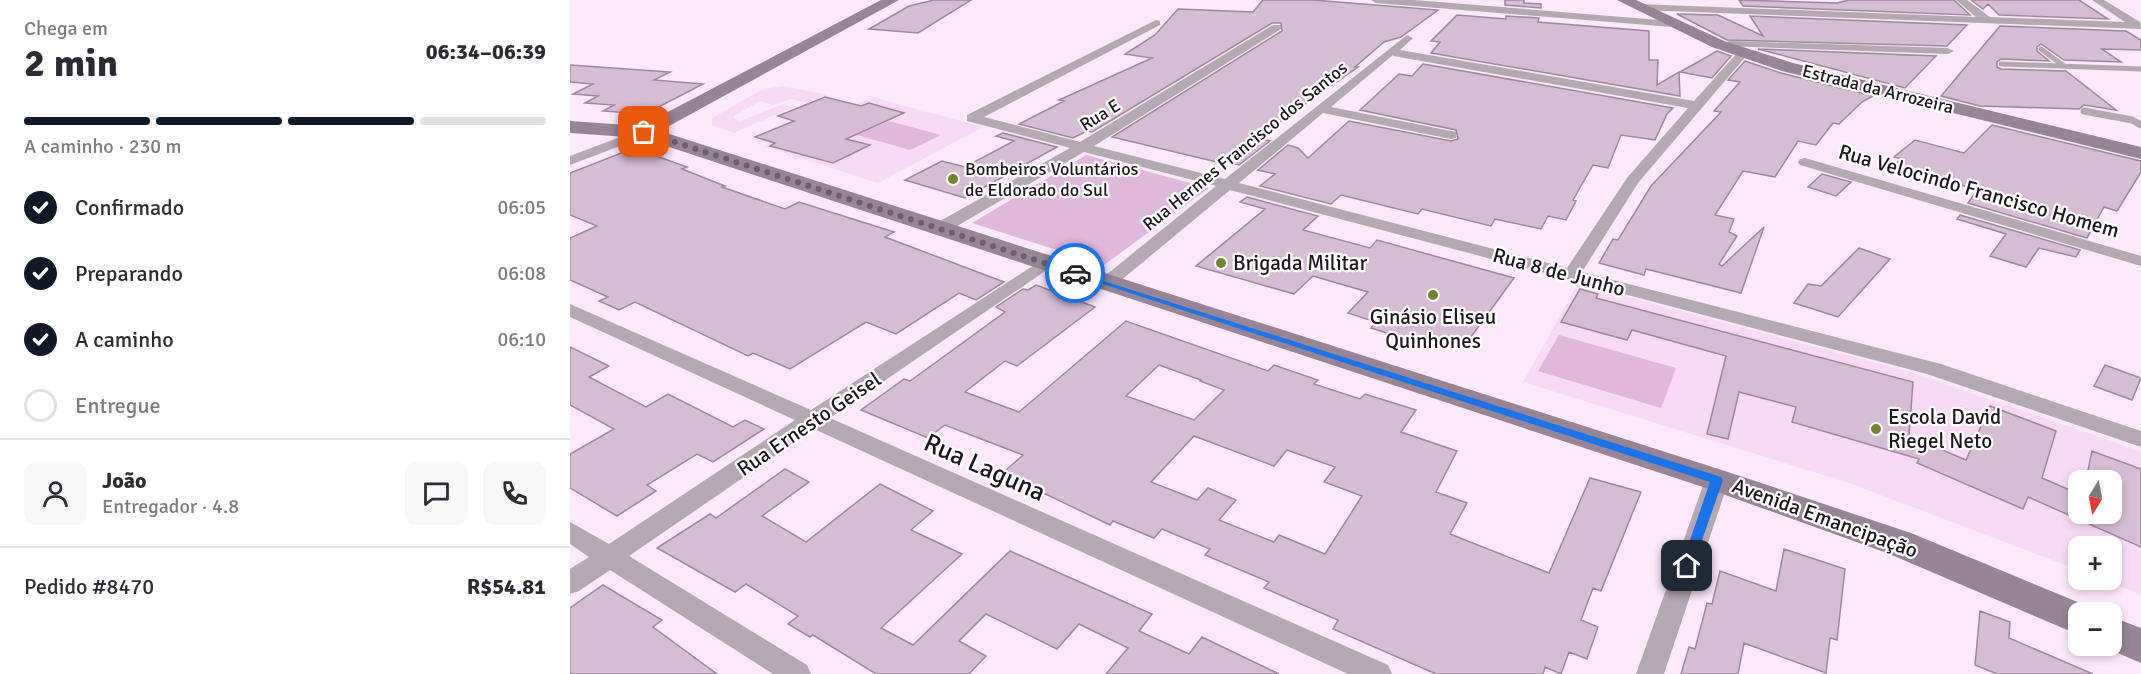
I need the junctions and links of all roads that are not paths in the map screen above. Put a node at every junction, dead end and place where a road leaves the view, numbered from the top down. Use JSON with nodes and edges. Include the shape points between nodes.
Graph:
{"nodes":[{"id":1,"x":892,"y":0,"type":"edge"},
{"id":2,"x":1376,"y":0,"type":"edge"},
{"id":3,"x":1961,"y":0,"type":"edge"},
{"id":4,"x":2097,"y":0,"type":"edge"},
{"id":5,"x":1631,"y":4,"type":"edge"},
{"id":6,"x":1987,"y":20,"type":"junction"},
{"id":7,"x":1156,"y":23,"type":"dead end"},
{"id":8,"x":1672,"y":24,"type":"junction"},
{"id":9,"x":2139,"y":26,"type":"edge"},
{"id":10,"x":1277,"y":27,"type":"dead end"},
{"id":11,"x":1407,"y":38,"type":"dead end"},
{"id":12,"x":1718,"y":44,"type":"junction"},
{"id":13,"x":2041,"y":49,"type":"dead end"},
{"id":14,"x":1948,"y":51,"type":"dead end"},
{"id":15,"x":1393,"y":52,"type":"junction"},
{"id":16,"x":1743,"y":53,"type":"junction"},
{"id":17,"x":2001,"y":64,"type":"dead end"},
{"id":18,"x":2064,"y":66,"type":"junction"},
{"id":19,"x":2141,"y":69,"type":"edge"},
{"id":20,"x":1698,"y":106,"type":"junction"},
{"id":21,"x":1323,"y":109,"type":"junction"},
{"id":22,"x":2084,"y":111,"type":"dead end"},
{"id":23,"x":2141,"y":125,"type":"edge"},
{"id":24,"x":570,"y":127,"type":"edge"},
{"id":25,"x":644,"y":132,"type":"junction"},
{"id":26,"x":1451,"y":135,"type":"dead end"},
{"id":27,"x":1082,"y":147,"type":"junction"},
{"id":28,"x":2141,"y":153,"type":"edge"},
{"id":29,"x":570,"y":161,"type":"edge"},
{"id":30,"x":1805,"y":162,"type":"dead end"},
{"id":31,"x":1227,"y":186,"type":"junction"},
{"id":32,"x":939,"y":229,"type":"junction"},
{"id":33,"x":2141,"y":261,"type":"edge"},
{"id":34,"x":1045,"y":263,"type":"junction"},
{"id":35,"x":1571,"y":275,"type":"junction"},
{"id":36,"x":1107,"y":283,"type":"junction"},
{"id":37,"x":570,"y":310,"type":"edge"},
{"id":38,"x":814,"y":421,"type":"junction"},
{"id":39,"x":2141,"y":439,"type":"edge"},
{"id":40,"x":1717,"y":480,"type":"junction"},
{"id":41,"x":570,"y":532,"type":"edge"},
{"id":42,"x":610,"y":557,"type":"junction"},
{"id":43,"x":570,"y":583,"type":"edge"},
{"id":44,"x":2068,"y":614,"type":"edge"},
{"id":45,"x":2122,"y":637,"type":"edge"},
{"id":46,"x":2141,"y":646,"type":"edge"},
{"id":47,"x":796,"y":674,"type":"edge"},
{"id":48,"x":1378,"y":674,"type":"edge"},
{"id":49,"x":1650,"y":674,"type":"edge"}],
"edges":[{"from":1,"to":25,"type":"main road"},
{"from":2,"to":8,"type":"street"},
{"from":3,"to":6,"type":"street"},
{"from":4,"to":9,"type":"street"},
{"from":5,"to":6,"type":"street"},
{"from":5,"to":8,"type":"main road","name":"Estrada da Arrozeira"},
{"from":6,"to":9,"type":"street"},
{"from":7,"to":27,"type":"street","name":"Rua 8 de Junho","via":[[972,118]]},
{"from":8,"to":12,"type":"main road","name":"Estrada da Arrozeira"},
{"from":10,"to":27,"type":"street","name":"Rua E"},
{"from":11,"to":15,"type":"street","name":"Rua Hermes Francisco dos Santos"},
{"from":12,"to":14,"type":"street"},
{"from":12,"to":16,"type":"main road","name":"Estrada da Arrozeira"},
{"from":13,"to":18,"type":"lane"},
{"from":15,"to":20,"type":"street"},
{"from":15,"to":21,"type":"street","name":"Rua Hermes Francisco dos Santos"},
{"from":16,"to":20,"type":"street"},
{"from":16,"to":28,"type":"main road","name":"Estrada da Arrozeira"},
{"from":17,"to":18,"type":"lane"},
{"from":18,"to":19,"type":"lane"},
{"from":20,"to":35,"type":"street","via":[[1632,182]]},
{"from":21,"to":26,"type":"street"},
{"from":21,"to":31,"type":"street","name":"Rua Hermes Francisco dos Santos"},
{"from":22,"to":23,"type":"lane"},
{"from":24,"to":25,"type":"main road","name":"Avenida Emancipação"},
{"from":25,"to":29,"type":"street"},
{"from":25,"to":32,"type":"main road","name":"Avenida Emancipação"},
{"from":27,"to":31,"type":"street","name":"Rua 8 de Junho"},
{"from":27,"to":32,"type":"street","name":"Rua E"},
{"from":30,"to":33,"type":"street","name":"Rua Velocindo Francisco Homem"},
{"from":31,"to":35,"type":"street","name":"Rua 8 de Junho"},
{"from":31,"to":36,"type":"street","name":"Rua Hermes Francisco dos Santos"},
{"from":32,"to":34,"type":"main road","name":"Avenida Emancipação"},
{"from":34,"to":36,"type":"main road","name":"Avenida Emancipação"},
{"from":34,"to":38,"type":"street","name":"Rua Ernesto Geisel"},
{"from":35,"to":39,"type":"street","name":"Rua 8 de Junho","via":[[1934,369]]},
{"from":36,"to":40,"type":"main road","name":"Avenida Emancipação"},
{"from":37,"to":38,"type":"street","name":"Rua Laguna"},
{"from":38,"to":42,"type":"street","name":"Rua Ernesto Geisel"},
{"from":38,"to":48,"type":"street","name":"Rua Laguna"},
{"from":40,"to":44,"type":"main road","name":"Avenida Emancipação","via":[[1899,543]]},
{"from":40,"to":49,"type":"street"},
{"from":41,"to":42,"type":"street"},
{"from":42,"to":43,"type":"street","name":"Rua Ernesto Geisel"},
{"from":42,"to":47,"type":"street"},
{"from":45,"to":46,"type":"main road"}]}
